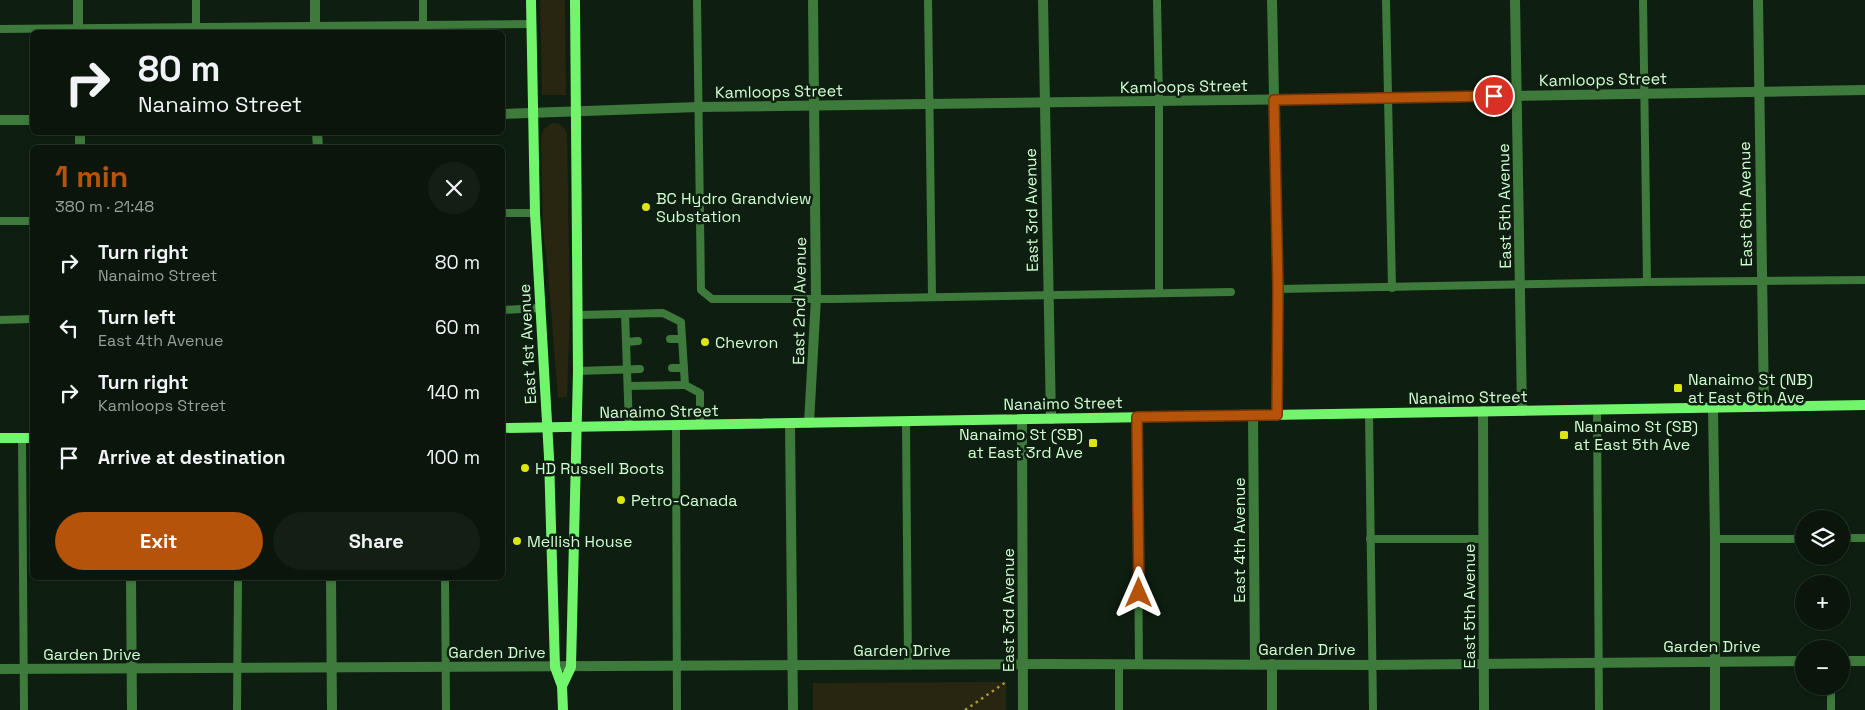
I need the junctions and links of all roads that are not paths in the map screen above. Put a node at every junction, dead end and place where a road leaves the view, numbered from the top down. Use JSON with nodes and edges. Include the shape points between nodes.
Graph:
{"nodes":[{"id":1,"x":78,"y":0,"type":"edge"},
{"id":2,"x":196,"y":0,"type":"edge"},
{"id":3,"x":315,"y":0,"type":"edge"},
{"id":4,"x":423,"y":0,"type":"edge"},
{"id":5,"x":531,"y":0,"type":"edge"},
{"id":6,"x":575,"y":0,"type":"edge"},
{"id":7,"x":697,"y":0,"type":"edge"},
{"id":8,"x":813,"y":0,"type":"edge"},
{"id":9,"x":928,"y":0,"type":"edge"},
{"id":10,"x":1043,"y":0,"type":"edge"},
{"id":11,"x":1157,"y":0,"type":"edge"},
{"id":12,"x":1272,"y":0,"type":"edge"},
{"id":13,"x":1386,"y":0,"type":"edge"},
{"id":14,"x":1515,"y":0,"type":"edge"},
{"id":15,"x":1643,"y":0,"type":"edge"},
{"id":16,"x":1758,"y":0,"type":"edge"},
{"id":17,"x":531,"y":24,"type":"junction"},
{"id":18,"x":423,"y":26,"type":"junction"},
{"id":19,"x":196,"y":27,"type":"junction"},
{"id":20,"x":0,"y":29,"type":"edge"},
{"id":21,"x":78,"y":30,"type":"edge"},
{"id":22,"x":315,"y":30,"type":"edge"},
{"id":23,"x":1865,"y":90,"type":"edge"},
{"id":24,"x":1759,"y":92,"type":"junction"},
{"id":25,"x":1646,"y":94,"type":"junction"},
{"id":26,"x":1517,"y":95,"type":"junction"},
{"id":27,"x":1388,"y":98,"type":"junction"},
{"id":28,"x":1274,"y":100,"type":"junction"},
{"id":29,"x":1159,"y":101,"type":"junction"},
{"id":30,"x":1044,"y":102,"type":"junction"},
{"id":31,"x":930,"y":103,"type":"junction"},
{"id":32,"x":814,"y":105,"type":"junction"},
{"id":33,"x":698,"y":107,"type":"junction"},
{"id":34,"x":577,"y":112,"type":"junction"},
{"id":35,"x":534,"y":113,"type":"junction"},
{"id":36,"x":505,"y":114,"type":"edge"},
{"id":37,"x":0,"y":120,"type":"edge"},
{"id":38,"x":30,"y":120,"type":"edge"},
{"id":39,"x":505,"y":213,"type":"edge"},
{"id":40,"x":535,"y":213,"type":"junction"},
{"id":41,"x":0,"y":221,"type":"edge"},
{"id":42,"x":30,"y":221,"type":"edge"},
{"id":43,"x":1865,"y":280,"type":"edge"},
{"id":44,"x":1647,"y":282,"type":"junction"},
{"id":45,"x":1761,"y":282,"type":"junction"},
{"id":46,"x":1520,"y":285,"type":"junction"},
{"id":47,"x":1392,"y":288,"type":"junction"},
{"id":48,"x":1278,"y":289,"type":"junction"},
{"id":49,"x":1230,"y":292,"type":"dead end"},
{"id":50,"x":1159,"y":293,"type":"junction"},
{"id":51,"x":1048,"y":295,"type":"junction"},
{"id":52,"x":932,"y":296,"type":"junction"},
{"id":53,"x":816,"y":298,"type":"junction"},
{"id":54,"x":540,"y":308,"type":"junction"},
{"id":55,"x":505,"y":310,"type":"edge"},
{"id":56,"x":625,"y":314,"type":"junction"},
{"id":57,"x":578,"y":315,"type":"junction"},
{"id":58,"x":30,"y":319,"type":"edge"},
{"id":59,"x":0,"y":320,"type":"edge"},
{"id":60,"x":670,"y":339,"type":"dead end"},
{"id":61,"x":682,"y":339,"type":"junction"},
{"id":62,"x":638,"y":341,"type":"dead end"},
{"id":63,"x":627,"y":342,"type":"junction"},
{"id":64,"x":672,"y":368,"type":"dead end"},
{"id":65,"x":684,"y":368,"type":"junction"},
{"id":66,"x":640,"y":369,"type":"dead end"},
{"id":67,"x":628,"y":370,"type":"junction"},
{"id":68,"x":578,"y":371,"type":"junction"},
{"id":69,"x":685,"y":385,"type":"junction"},
{"id":70,"x":628,"y":386,"type":"junction"},
{"id":71,"x":1865,"y":405,"type":"edge"},
{"id":72,"x":1764,"y":407,"type":"junction"},
{"id":73,"x":1713,"y":408,"type":"junction"},
{"id":74,"x":1597,"y":410,"type":"junction"},
{"id":75,"x":1483,"y":411,"type":"junction"},
{"id":76,"x":1522,"y":411,"type":"junction"},
{"id":77,"x":1368,"y":413,"type":"junction"},
{"id":78,"x":1277,"y":415,"type":"junction"},
{"id":79,"x":1253,"y":416,"type":"junction"},
{"id":80,"x":1137,"y":417,"type":"junction"},
{"id":81,"x":1022,"y":419,"type":"junction"},
{"id":82,"x":1050,"y":419,"type":"junction"},
{"id":83,"x":906,"y":421,"type":"junction"},
{"id":84,"x":809,"y":423,"type":"junction"},
{"id":85,"x":790,"y":424,"type":"junction"},
{"id":86,"x":700,"y":425,"type":"junction"},
{"id":87,"x":629,"y":426,"type":"junction"},
{"id":88,"x":676,"y":426,"type":"junction"},
{"id":89,"x":547,"y":427,"type":"junction"},
{"id":90,"x":576,"y":427,"type":"junction"},
{"id":91,"x":505,"y":428,"type":"edge"},
{"id":92,"x":0,"y":438,"type":"edge"},
{"id":93,"x":27,"y":438,"type":"edge"},
{"id":94,"x":1850,"y":538,"type":"edge"},
{"id":95,"x":1865,"y":538,"type":"edge"},
{"id":96,"x":1370,"y":539,"type":"junction"},
{"id":97,"x":1484,"y":539,"type":"junction"},
{"id":98,"x":1795,"y":539,"type":"edge"},
{"id":99,"x":1715,"y":540,"type":"junction"},
{"id":100,"x":131,"y":580,"type":"edge"},
{"id":101,"x":238,"y":580,"type":"edge"},
{"id":102,"x":331,"y":580,"type":"edge"},
{"id":103,"x":445,"y":580,"type":"edge"},
{"id":104,"x":1715,"y":661,"type":"junction"},
{"id":105,"x":1795,"y":661,"type":"edge"},
{"id":106,"x":1850,"y":661,"type":"edge"},
{"id":107,"x":1865,"y":661,"type":"edge"},
{"id":108,"x":1484,"y":663,"type":"junction"},
{"id":109,"x":1598,"y":663,"type":"junction"},
{"id":110,"x":1119,"y":664,"type":"junction"},
{"id":111,"x":1139,"y":664,"type":"junction"},
{"id":112,"x":1255,"y":664,"type":"junction"},
{"id":113,"x":1272,"y":664,"type":"junction"},
{"id":114,"x":1372,"y":664,"type":"junction"},
{"id":115,"x":908,"y":665,"type":"junction"},
{"id":116,"x":1023,"y":665,"type":"junction"},
{"id":117,"x":571,"y":666,"type":"junction"},
{"id":118,"x":677,"y":666,"type":"junction"},
{"id":119,"x":793,"y":666,"type":"junction"},
{"id":120,"x":446,"y":667,"type":"junction"},
{"id":121,"x":554,"y":667,"type":"junction"},
{"id":122,"x":237,"y":668,"type":"junction"},
{"id":123,"x":331,"y":668,"type":"junction"},
{"id":124,"x":0,"y":669,"type":"edge"},
{"id":125,"x":23,"y":669,"type":"junction"},
{"id":126,"x":132,"y":669,"type":"junction"},
{"id":127,"x":562,"y":686,"type":"junction"},
{"id":128,"x":1831,"y":695,"type":"edge"},
{"id":129,"x":24,"y":710,"type":"edge"},
{"id":130,"x":132,"y":710,"type":"edge"},
{"id":131,"x":237,"y":710,"type":"edge"},
{"id":132,"x":332,"y":710,"type":"edge"},
{"id":133,"x":446,"y":710,"type":"edge"},
{"id":134,"x":562,"y":710,"type":"edge"},
{"id":135,"x":677,"y":710,"type":"edge"},
{"id":136,"x":793,"y":710,"type":"edge"},
{"id":137,"x":1023,"y":710,"type":"edge"},
{"id":138,"x":1120,"y":710,"type":"edge"},
{"id":139,"x":1272,"y":710,"type":"edge"},
{"id":140,"x":1373,"y":710,"type":"edge"},
{"id":141,"x":1484,"y":710,"type":"edge"},
{"id":142,"x":1599,"y":710,"type":"edge"},
{"id":143,"x":1715,"y":710,"type":"edge"},
{"id":144,"x":1831,"y":710,"type":"edge"}],
"edges":[{"from":1,"to":21,"type":"street"},
{"from":2,"to":19,"type":"lane"},
{"from":3,"to":22,"type":"street"},
{"from":4,"to":18,"type":"lane"},
{"from":5,"to":17,"type":"main road","name":"East 1st Avenue"},
{"from":6,"to":34,"type":"main road","name":"East 1st Avenue"},
{"from":7,"to":33,"type":"lane"},
{"from":8,"to":32,"type":"street","name":"East 2nd Avenue"},
{"from":9,"to":31,"type":"lane"},
{"from":10,"to":30,"type":"street","name":"East 3rd Avenue"},
{"from":11,"to":29,"type":"lane"},
{"from":12,"to":28,"type":"street"},
{"from":13,"to":27,"type":"lane"},
{"from":14,"to":26,"type":"street","name":"East 5th Avenue"},
{"from":15,"to":25,"type":"lane"},
{"from":16,"to":24,"type":"street","name":"East 6th Avenue"},
{"from":17,"to":18,"type":"lane"},
{"from":17,"to":35,"type":"main road","name":"East 1st Avenue"},
{"from":18,"to":22,"type":"lane"},
{"from":19,"to":21,"type":"lane"},
{"from":19,"to":22,"type":"lane"},
{"from":20,"to":21,"type":"lane"},
{"from":23,"to":24,"type":"street","name":"Kamloops Street"},
{"from":24,"to":25,"type":"street","name":"Kamloops Street"},
{"from":24,"to":45,"type":"street","name":"East 6th Avenue"},
{"from":25,"to":26,"type":"street","name":"Kamloops Street"},
{"from":25,"to":44,"type":"lane"},
{"from":26,"to":27,"type":"street","name":"Kamloops Street"},
{"from":26,"to":46,"type":"street","name":"East 5th Avenue"},
{"from":27,"to":28,"type":"street","name":"Kamloops Street"},
{"from":27,"to":47,"type":"lane"},
{"from":28,"to":29,"type":"street","name":"Kamloops Street"},
{"from":28,"to":48,"type":"street"},
{"from":29,"to":30,"type":"street","name":"Kamloops Street"},
{"from":29,"to":50,"type":"lane"},
{"from":30,"to":31,"type":"street","name":"Kamloops Street"},
{"from":30,"to":51,"type":"street","name":"East 3rd Avenue"},
{"from":31,"to":32,"type":"street","name":"Kamloops Street"},
{"from":31,"to":52,"type":"lane"},
{"from":32,"to":33,"type":"street","name":"Kamloops Street"},
{"from":32,"to":53,"type":"street","name":"East 2nd Avenue"},
{"from":33,"to":34,"type":"street","name":"Kamloops Street"},
{"from":33,"to":53,"type":"lane","via":[[701,290],[712,299]]},
{"from":34,"to":35,"type":"street","name":"Kamloops Street"},
{"from":34,"to":57,"type":"main road","name":"East 1st Avenue"},
{"from":35,"to":36,"type":"street","name":"Kamloops Street"},
{"from":35,"to":40,"type":"main road","name":"East 1st Avenue"},
{"from":37,"to":38,"type":"street"},
{"from":39,"to":40,"type":"lane"},
{"from":40,"to":54,"type":"main road","name":"East 1st Avenue"},
{"from":41,"to":42,"type":"lane"},
{"from":43,"to":45,"type":"lane"},
{"from":44,"to":45,"type":"lane"},
{"from":44,"to":46,"type":"lane"},
{"from":45,"to":72,"type":"street","name":"East 6th Avenue"},
{"from":46,"to":47,"type":"lane"},
{"from":46,"to":76,"type":"street","name":"East 5th Avenue"},
{"from":47,"to":48,"type":"lane"},
{"from":48,"to":78,"type":"street"},
{"from":49,"to":50,"type":"lane"},
{"from":50,"to":51,"type":"lane"},
{"from":51,"to":52,"type":"lane"},
{"from":51,"to":82,"type":"street","name":"East 3rd Avenue"},
{"from":52,"to":53,"type":"lane"},
{"from":53,"to":84,"type":"street","name":"East 2nd Avenue"},
{"from":54,"to":55,"type":"lane"},
{"from":54,"to":89,"type":"main road","name":"East 1st Avenue"},
{"from":56,"to":57,"type":"lane"},
{"from":56,"to":61,"type":"lane","via":[[663,314],[681,322]]},
{"from":56,"to":63,"type":"lane"},
{"from":57,"to":68,"type":"main road","name":"East 1st Avenue"},
{"from":58,"to":59,"type":"lane"},
{"from":60,"to":61,"type":"lane"},
{"from":61,"to":65,"type":"lane"},
{"from":62,"to":63,"type":"lane"},
{"from":63,"to":67,"type":"lane"},
{"from":64,"to":65,"type":"lane"},
{"from":65,"to":69,"type":"lane"},
{"from":66,"to":67,"type":"lane"},
{"from":67,"to":68,"type":"lane"},
{"from":67,"to":70,"type":"lane"},
{"from":68,"to":90,"type":"main road","name":"East 1st Avenue"},
{"from":69,"to":70,"type":"lane"},
{"from":69,"to":86,"type":"lane","via":[[700,393]]},
{"from":70,"to":87,"type":"lane"},
{"from":71,"to":72,"type":"main road","name":"Nanaimo Street"},
{"from":72,"to":73,"type":"main road","name":"Nanaimo Street"},
{"from":73,"to":74,"type":"main road","name":"Nanaimo Street"},
{"from":73,"to":99,"type":"street"},
{"from":74,"to":76,"type":"main road","name":"Nanaimo Street"},
{"from":74,"to":109,"type":"lane"},
{"from":75,"to":76,"type":"main road","name":"Nanaimo Street"},
{"from":75,"to":77,"type":"main road","name":"Nanaimo Street"},
{"from":75,"to":97,"type":"street","name":"East 5th Avenue"},
{"from":77,"to":78,"type":"main road","name":"Nanaimo Street"},
{"from":77,"to":96,"type":"lane"},
{"from":78,"to":79,"type":"main road","name":"Nanaimo Street"},
{"from":79,"to":80,"type":"main road","name":"Nanaimo Street"},
{"from":79,"to":112,"type":"street","name":"East 4th Avenue"},
{"from":80,"to":82,"type":"main road","name":"Nanaimo Street"},
{"from":80,"to":111,"type":"lane"},
{"from":81,"to":82,"type":"main road","name":"Nanaimo Street"},
{"from":81,"to":83,"type":"main road","name":"Nanaimo Street"},
{"from":81,"to":116,"type":"street","name":"East 3rd Avenue"},
{"from":83,"to":84,"type":"main road","name":"Nanaimo Street"},
{"from":83,"to":115,"type":"lane"},
{"from":84,"to":85,"type":"main road","name":"Nanaimo Street"},
{"from":85,"to":86,"type":"main road","name":"Nanaimo Street"},
{"from":85,"to":119,"type":"street"},
{"from":86,"to":88,"type":"main road","name":"Nanaimo Street"},
{"from":87,"to":88,"type":"main road","name":"Nanaimo Street"},
{"from":87,"to":90,"type":"main road","name":"Nanaimo Street"},
{"from":88,"to":118,"type":"lane"},
{"from":89,"to":90,"type":"main road","name":"Nanaimo Street"},
{"from":89,"to":91,"type":"main road","name":"Nanaimo Street"},
{"from":89,"to":121,"type":"main road","name":"East 1st Avenue"},
{"from":90,"to":117,"type":"main road","name":"East 1st Avenue"},
{"from":92,"to":93,"type":"main road"},
{"from":93,"to":125,"type":"lane"},
{"from":94,"to":95,"type":"lane"},
{"from":96,"to":97,"type":"lane"},
{"from":96,"to":114,"type":"lane"},
{"from":97,"to":108,"type":"street","name":"East 5th Avenue"},
{"from":98,"to":99,"type":"lane"},
{"from":99,"to":104,"type":"street"},
{"from":100,"to":126,"type":"street"},
{"from":101,"to":122,"type":"lane"},
{"from":102,"to":123,"type":"street"},
{"from":103,"to":120,"type":"lane"},
{"from":104,"to":105,"type":"street","name":"Garden Drive"},
{"from":104,"to":109,"type":"street","name":"Garden Drive"},
{"from":104,"to":143,"type":"street"},
{"from":106,"to":107,"type":"street"},
{"from":108,"to":109,"type":"street","name":"Garden Drive"},
{"from":108,"to":114,"type":"street","name":"Garden Drive"},
{"from":108,"to":141,"type":"street","name":"East 5th Avenue"},
{"from":109,"to":142,"type":"lane"},
{"from":110,"to":111,"type":"street","name":"Garden Drive"},
{"from":110,"to":116,"type":"street","name":"Garden Drive"},
{"from":110,"to":138,"type":"lane"},
{"from":111,"to":112,"type":"street","name":"Garden Drive"},
{"from":112,"to":113,"type":"street","name":"Garden Drive"},
{"from":113,"to":114,"type":"street","name":"Garden Drive"},
{"from":113,"to":139,"type":"street"},
{"from":114,"to":140,"type":"lane"},
{"from":115,"to":116,"type":"street","name":"Garden Drive"},
{"from":115,"to":119,"type":"street","name":"Garden Drive"},
{"from":116,"to":137,"type":"street","name":"East 3rd Avenue"},
{"from":117,"to":118,"type":"street","name":"Garden Drive"},
{"from":117,"to":121,"type":"street","name":"Garden Drive"},
{"from":117,"to":127,"type":"main road","name":"East 1st Avenue"},
{"from":118,"to":119,"type":"street","name":"Garden Drive"},
{"from":118,"to":135,"type":"lane"},
{"from":119,"to":136,"type":"street"},
{"from":120,"to":121,"type":"street","name":"Garden Drive"},
{"from":120,"to":123,"type":"street","name":"Garden Drive"},
{"from":120,"to":133,"type":"lane"},
{"from":121,"to":127,"type":"main road","name":"East 1st Avenue"},
{"from":122,"to":123,"type":"street","name":"Garden Drive"},
{"from":122,"to":126,"type":"street","name":"Garden Drive"},
{"from":122,"to":131,"type":"lane"},
{"from":123,"to":132,"type":"street"},
{"from":124,"to":125,"type":"street","name":"Garden Drive"},
{"from":125,"to":126,"type":"street","name":"Garden Drive"},
{"from":125,"to":129,"type":"lane"},
{"from":126,"to":130,"type":"street"},
{"from":127,"to":134,"type":"main road","name":"East 1st Avenue"},
{"from":128,"to":144,"type":"lane"}]}
